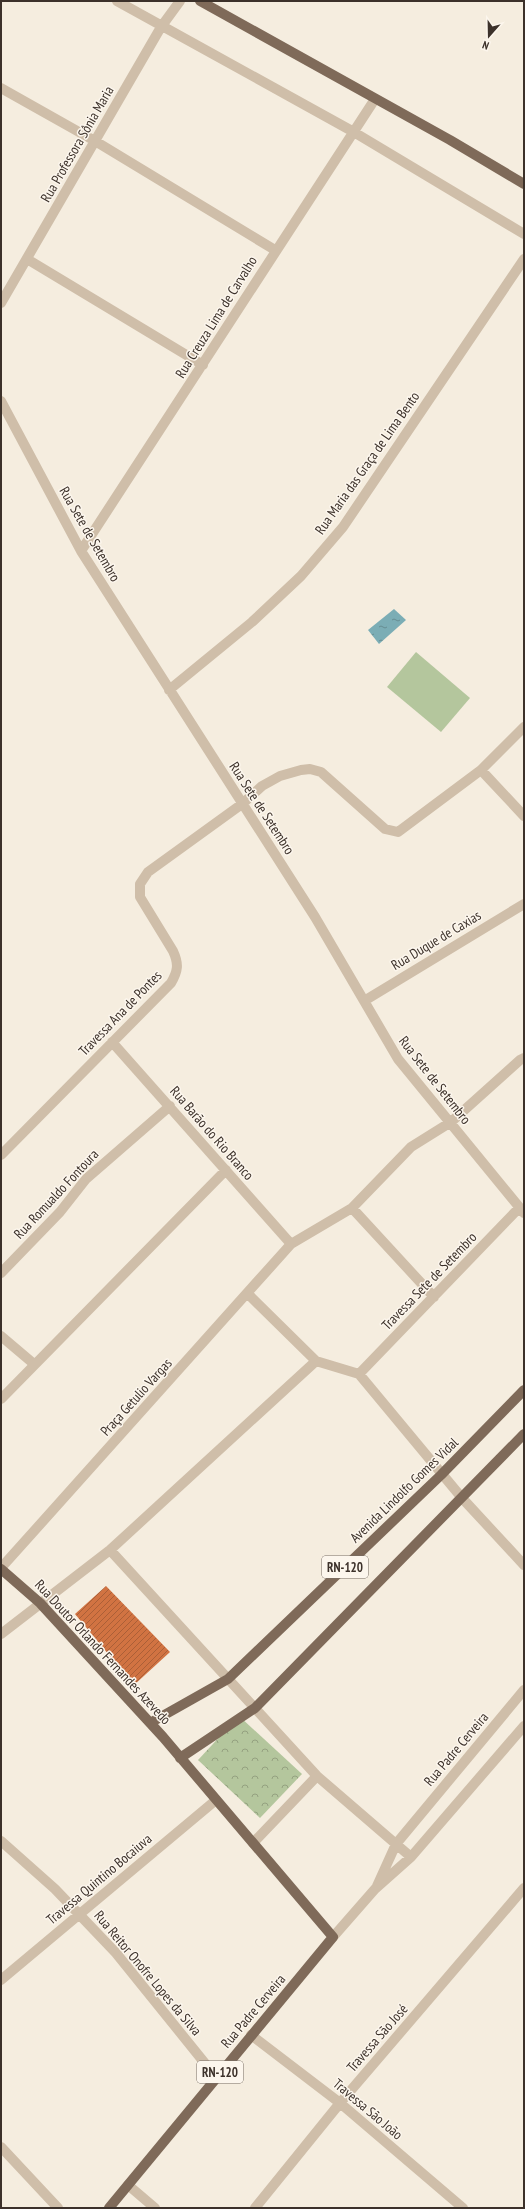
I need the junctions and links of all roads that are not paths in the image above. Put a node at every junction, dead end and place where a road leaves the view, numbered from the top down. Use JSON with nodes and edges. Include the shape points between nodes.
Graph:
{"nodes":[{"id":1,"x":117,"y":1,"type":"edge"},
{"id":2,"x":180,"y":1,"type":"edge"},
{"id":3,"x":200,"y":1,"type":"edge"},
{"id":4,"x":161,"y":27,"type":"junction"},
{"id":5,"x":1,"y":88,"type":"edge"},
{"id":6,"x":374,"y":99,"type":"junction"},
{"id":7,"x":352,"y":131,"type":"junction"},
{"id":8,"x":94,"y":141,"type":"junction"},
{"id":9,"x":524,"y":184,"type":"edge"},
{"id":10,"x":524,"y":234,"type":"edge"},
{"id":11,"x":275,"y":250,"type":"junction"},
{"id":12,"x":27,"y":259,"type":"junction"},
{"id":13,"x":524,"y":259,"type":"edge"},
{"id":14,"x":1,"y":303,"type":"edge"},
{"id":15,"x":203,"y":365,"type":"junction"},
{"id":16,"x":1,"y":401,"type":"edge"},
{"id":17,"x":81,"y":551,"type":"junction"},
{"id":18,"x":169,"y":690,"type":"junction"},
{"id":19,"x":524,"y":727,"type":"edge"},
{"id":20,"x":481,"y":770,"type":"junction"},
{"id":21,"x":242,"y":804,"type":"junction"},
{"id":22,"x":524,"y":816,"type":"edge"},
{"id":23,"x":524,"y":904,"type":"edge"},
{"id":24,"x":364,"y":1001,"type":"junction"},
{"id":25,"x":112,"y":1042,"type":"junction"},
{"id":26,"x":522,"y":1059,"type":"edge"},
{"id":27,"x":170,"y":1106,"type":"junction"},
{"id":28,"x":451,"y":1122,"type":"junction"},
{"id":29,"x":1,"y":1155,"type":"edge"},
{"id":30,"x":226,"y":1170,"type":"junction"},
{"id":31,"x":352,"y":1208,"type":"junction"},
{"id":32,"x":521,"y":1210,"type":"edge"},
{"id":33,"x":291,"y":1244,"type":"junction"},
{"id":34,"x":1,"y":1273,"type":"edge"},
{"id":35,"x":248,"y":1294,"type":"junction"},
{"id":36,"x":434,"y":1297,"type":"junction"},
{"id":37,"x":1,"y":1336,"type":"edge"},
{"id":38,"x":316,"y":1361,"type":"junction"},
{"id":39,"x":34,"y":1364,"type":"junction"},
{"id":40,"x":359,"y":1374,"type":"junction"},
{"id":41,"x":524,"y":1390,"type":"edge"},
{"id":42,"x":1,"y":1399,"type":"edge"},
{"id":43,"x":524,"y":1434,"type":"edge"},
{"id":44,"x":441,"y":1475,"type":"junction"},
{"id":45,"x":462,"y":1498,"type":"junction"},
{"id":46,"x":110,"y":1550,"type":"junction"},
{"id":47,"x":524,"y":1565,"type":"edge"},
{"id":48,"x":1,"y":1568,"type":"edge"},
{"id":49,"x":40,"y":1603,"type":"junction"},
{"id":50,"x":1,"y":1634,"type":"edge"},
{"id":51,"x":228,"y":1679,"type":"junction"},
{"id":52,"x":524,"y":1690,"type":"edge"},
{"id":53,"x":255,"y":1708,"type":"junction"},
{"id":54,"x":150,"y":1723,"type":"junction"},
{"id":55,"x":524,"y":1726,"type":"edge"},
{"id":56,"x":180,"y":1758,"type":"junction"},
{"id":57,"x":317,"y":1776,"type":"junction"},
{"id":58,"x":216,"y":1800,"type":"junction"},
{"id":59,"x":1,"y":1841,"type":"edge"},
{"id":60,"x":253,"y":1843,"type":"junction"},
{"id":61,"x":396,"y":1844,"type":"junction"},
{"id":62,"x":411,"y":1857,"type":"junction"},
{"id":63,"x":524,"y":1888,"type":"edge"},
{"id":64,"x":375,"y":1889,"type":"junction"},
{"id":65,"x":79,"y":1914,"type":"junction"},
{"id":66,"x":333,"y":1937,"type":"junction"},
{"id":67,"x":1,"y":1980,"type":"edge"},
{"id":68,"x":251,"y":2035,"type":"junction"},
{"id":69,"x":216,"y":2077,"type":"junction"},
{"id":70,"x":340,"y":2103,"type":"junction"},
{"id":71,"x":1,"y":2147,"type":"edge"},
{"id":72,"x":128,"y":2186,"type":"junction"},
{"id":73,"x":58,"y":2208,"type":"edge"},
{"id":74,"x":109,"y":2208,"type":"edge"},
{"id":75,"x":155,"y":2208,"type":"edge"},
{"id":76,"x":254,"y":2208,"type":"edge"},
{"id":77,"x":463,"y":2208,"type":"edge"}],
"edges":[{"from":1,"to":4,"type":"street"},
{"from":2,"to":4,"type":"street","name":"Rua Professora Sônia Maria"},
{"from":3,"to":6,"type":"main road"},
{"from":4,"to":7,"type":"street"},
{"from":4,"to":8,"type":"street","name":"Rua Professora Sônia Maria"},
{"from":5,"to":8,"type":"street"},
{"from":6,"to":7,"type":"street","name":"Rua Creuza Lima de Carvalho"},
{"from":6,"to":9,"type":"main road"},
{"from":7,"to":10,"type":"street"},
{"from":7,"to":11,"type":"street","name":"Rua Creuza Lima de Carvalho"},
{"from":8,"to":11,"type":"street"},
{"from":8,"to":12,"type":"street","name":"Rua Professora Sônia Maria"},
{"from":11,"to":15,"type":"street","name":"Rua Creuza Lima de Carvalho"},
{"from":12,"to":14,"type":"street","name":"Rua Professora Sônia Maria"},
{"from":12,"to":15,"type":"street"},
{"from":13,"to":18,"type":"street","name":"Rua Maria das Graça de Lima Bento","via":[[343,527],[301,576],[252,622]]},
{"from":15,"to":17,"type":"street","name":"Rua Creuza Lima de Carvalho"},
{"from":16,"to":17,"type":"street","name":"Rua Sete de Setembro"},
{"from":17,"to":18,"type":"street","name":"Rua Sete de Setembro"},
{"from":18,"to":21,"type":"street","name":"Rua Sete de Setembro"},
{"from":19,"to":20,"type":"street","name":"Travessa Ana de Pontes"},
{"from":20,"to":21,"type":"street","name":"Travessa Ana de Pontes","via":[[398,832],[385,829],[321,772],[315,770],[301,770],[280,776],[262,786]]},
{"from":20,"to":22,"type":"street"},
{"from":21,"to":24,"type":"street","name":"Rua Sete de Setembro","via":[[315,917]]},
{"from":21,"to":25,"type":"street","name":"Travessa Ana de Pontes","via":[[143,877],[138,890],[140,897],[173,951],[178,968],[171,983]]},
{"from":23,"to":24,"type":"street","name":"Rua Duque de Caxias"},
{"from":24,"to":28,"type":"street","name":"Rua Sete de Setembro","via":[[398,1059]]},
{"from":25,"to":27,"type":"street","name":"Rua Barão do Rio Branco"},
{"from":25,"to":29,"type":"street","name":"Travessa Ana de Pontes"},
{"from":26,"to":28,"type":"street","name":"Praça Getulio Vargas"},
{"from":27,"to":30,"type":"street","name":"Rua Barão do Rio Branco"},
{"from":27,"to":34,"type":"street","name":"Rua Romualdo Fontoura","via":[[86,1179],[60,1212]]},
{"from":28,"to":31,"type":"street","name":"Praça Getulio Vargas","via":[[412,1147]]},
{"from":28,"to":32,"type":"street","name":"Rua Sete de Setembro"},
{"from":30,"to":33,"type":"street","name":"Rua Barão do Rio Branco"},
{"from":30,"to":39,"type":"street"},
{"from":31,"to":33,"type":"street","name":"Praça Getulio Vargas"},
{"from":31,"to":36,"type":"street"},
{"from":32,"to":36,"type":"street","name":"Travessa Sete de Setembro"},
{"from":33,"to":35,"type":"street","name":"Praça Getulio Vargas"},
{"from":35,"to":38,"type":"street"},
{"from":35,"to":48,"type":"street","name":"Praça Getulio Vargas"},
{"from":36,"to":40,"type":"street","name":"Travessa Sete de Setembro"},
{"from":37,"to":39,"type":"street"},
{"from":38,"to":40,"type":"street"},
{"from":38,"to":46,"type":"street"},
{"from":39,"to":42,"type":"street"},
{"from":40,"to":44,"type":"street"},
{"from":41,"to":44,"type":"main road","name":"Avenida Lindolfo Gomes Vidal","number":"RN-120"},
{"from":43,"to":45,"type":"main road","number":"RN-120"},
{"from":44,"to":45,"type":"street"},
{"from":44,"to":51,"type":"main road","name":"Avenida Lindolfo Gomes Vidal","number":"RN-120"},
{"from":45,"to":47,"type":"street"},
{"from":45,"to":53,"type":"main road","number":"RN-120"},
{"from":46,"to":49,"type":"street"},
{"from":46,"to":51,"type":"street"},
{"from":48,"to":49,"type":"main road","name":"Rua Doutor Orlando Fernandes Azevedo"},
{"from":49,"to":50,"type":"street"},
{"from":49,"to":54,"type":"main road","name":"Rua Doutor Orlando Fernandes Azevedo"},
{"from":51,"to":53,"type":"street"},
{"from":51,"to":54,"type":"main road","name":"Avenida Lindolfo Gomes Vidal","number":"RN-120"},
{"from":52,"to":61,"type":"street","name":"Rua Padre Cerveira"},
{"from":53,"to":56,"type":"main road","number":"RN-120"},
{"from":53,"to":57,"type":"street"},
{"from":54,"to":56,"type":"main road","name":"Rua Doutor Orlando Fernandes Azevedo"},
{"from":55,"to":62,"type":"street","name":"Rua Padre Cerveira"},
{"from":56,"to":58,"type":"main road","name":"Rua Doutor Orlando Fernandes Azevedo"},
{"from":57,"to":60,"type":"street"},
{"from":57,"to":61,"type":"street"},
{"from":58,"to":60,"type":"main road","name":"Rua Doutor Orlando Fernandes Azevedo"},
{"from":58,"to":65,"type":"street","name":"Travessa Quintino Bocaiuva"},
{"from":59,"to":65,"type":"street","name":"Rua Reitor Onofre Lopes da Silva"},
{"from":60,"to":66,"type":"main road","name":"Rua Doutor Orlando Fernandes Azevedo"},
{"from":61,"to":62,"type":"street"},
{"from":61,"to":64,"type":"street","name":"Rua Padre Cerveira"},
{"from":62,"to":64,"type":"street","name":"Rua Padre Cerveira"},
{"from":63,"to":70,"type":"street","name":"Travessa São José"},
{"from":64,"to":66,"type":"street","name":"Rua Padre Cerveira"},
{"from":65,"to":67,"type":"street","name":"Travessa Quintino Bocaiuva"},
{"from":65,"to":69,"type":"street","name":"Rua Reitor Onofre Lopes da Silva","via":[[116,1953]]},
{"from":66,"to":68,"type":"main road","name":"Rua Padre Cerveira","number":"RN-120"},
{"from":68,"to":69,"type":"main road","name":"Rua Padre Cerveira","number":"RN-120"},
{"from":68,"to":70,"type":"street","name":"Travessa São João"},
{"from":69,"to":72,"type":"main road","name":"Rua Padre Cerveira","number":"RN-120"},
{"from":70,"to":76,"type":"street","name":"Travessa São José"},
{"from":70,"to":77,"type":"street","name":"Travessa São João"},
{"from":71,"to":73,"type":"street"},
{"from":72,"to":74,"type":"main road","name":"Rua Padre Cerveira","number":"RN-120"},
{"from":72,"to":75,"type":"street"}]}
